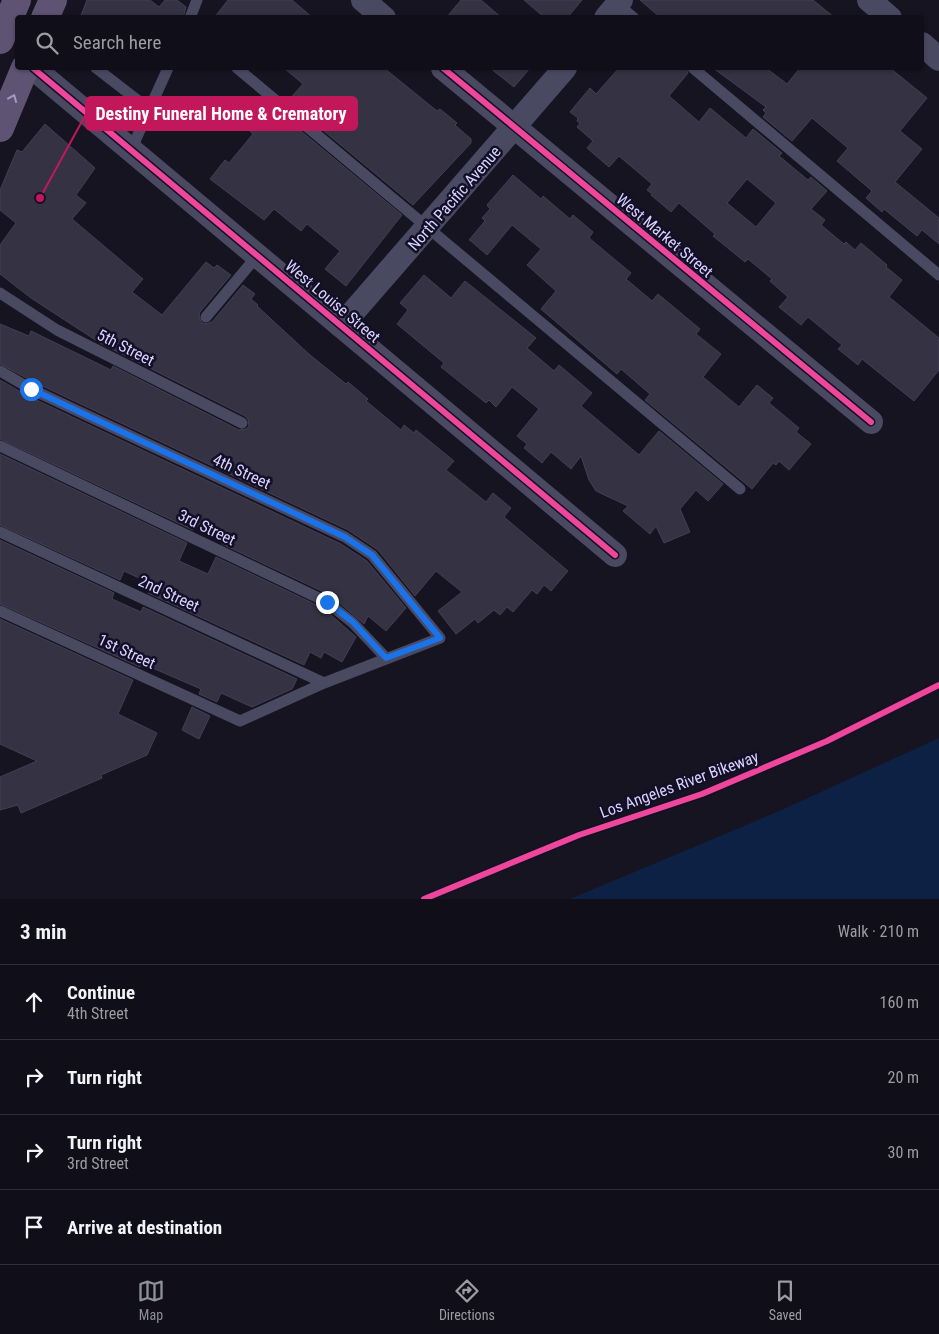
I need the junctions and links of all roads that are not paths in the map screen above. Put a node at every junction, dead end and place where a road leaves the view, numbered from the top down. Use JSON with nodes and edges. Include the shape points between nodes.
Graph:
{"nodes":[{"id":1,"x":17,"y":0,"type":"edge"},
{"id":2,"x":52,"y":0,"type":"edge"},
{"id":3,"x":197,"y":0,"type":"edge"},
{"id":4,"x":364,"y":0,"type":"edge"},
{"id":5,"x":869,"y":0,"type":"edge"},
{"id":6,"x":46,"y":15,"type":"edge"},
{"id":7,"x":191,"y":15,"type":"edge"},
{"id":8,"x":381,"y":15,"type":"edge"},
{"id":9,"x":886,"y":15,"type":"edge"},
{"id":10,"x":0,"y":40,"type":"edge"},
{"id":11,"x":924,"y":46,"type":"edge"},
{"id":12,"x":939,"y":59,"type":"edge"},
{"id":13,"x":25,"y":70,"type":"edge"},
{"id":14,"x":35,"y":70,"type":"edge"},
{"id":15,"x":99,"y":70,"type":"edge"},
{"id":16,"x":167,"y":70,"type":"edge"},
{"id":17,"x":239,"y":70,"type":"edge"},
{"id":18,"x":445,"y":70,"type":"edge"},
{"id":19,"x":563,"y":70,"type":"edge"},
{"id":20,"x":695,"y":70,"type":"edge"},
{"id":21,"x":149,"y":109,"type":"junction"},
{"id":22,"x":0,"y":128,"type":"edge"},
{"id":23,"x":515,"y":128,"type":"junction"},
{"id":24,"x":131,"y":150,"type":"junction"},
{"id":25,"x":429,"y":226,"type":"junction"},
{"id":26,"x":258,"y":256,"type":"junction"},
{"id":27,"x":939,"y":275,"type":"edge"},
{"id":28,"x":0,"y":293,"type":"edge"},
{"id":29,"x":206,"y":317,"type":"dead end"},
{"id":30,"x":342,"y":326,"type":"junction"},
{"id":31,"x":0,"y":371,"type":"edge"},
{"id":32,"x":871,"y":422,"type":"dead end"},
{"id":33,"x":242,"y":423,"type":"dead end"},
{"id":34,"x":0,"y":446,"type":"edge"},
{"id":35,"x":740,"y":489,"type":"dead end"},
{"id":36,"x":0,"y":532,"type":"edge"},
{"id":37,"x":615,"y":555,"type":"dead end"},
{"id":38,"x":0,"y":611,"type":"edge"},
{"id":39,"x":386,"y":658,"type":"junction"},
{"id":40,"x":324,"y":683,"type":"junction"}],
"edges":[{"from":1,"to":10,"type":"main road"},
{"from":2,"to":6,"type":"main road"},
{"from":3,"to":7,"type":"lane"},
{"from":4,"to":8,"type":"street"},
{"from":5,"to":9,"type":"street"},
{"from":11,"to":12,"type":"street"},
{"from":22,"to":13,"type":"main road","one_way":true},
{"from":14,"to":24,"type":"street","name":"West Louise Street"},
{"from":15,"to":21,"type":"lane"},
{"from":16,"to":21,"type":"lane"},
{"from":17,"to":25,"type":"lane"},
{"from":18,"to":23,"type":"street","name":"West Market Street"},
{"from":19,"to":23,"type":"street","name":"North Pacific Avenue"},
{"from":20,"to":27,"type":"lane"},
{"from":21,"to":24,"type":"lane"},
{"from":23,"to":25,"type":"street","name":"North Pacific Avenue"},
{"from":23,"to":32,"type":"street","name":"West Market Street"},
{"from":24,"to":26,"type":"street","name":"West Louise Street"},
{"from":25,"to":30,"type":"street","name":"North Pacific Avenue"},
{"from":25,"to":35,"type":"lane"},
{"from":26,"to":29,"type":"lane"},
{"from":26,"to":30,"type":"street","name":"West Louise Street"},
{"from":28,"to":33,"type":"lane","name":"5th Street","via":[[57,330]]},
{"from":30,"to":37,"type":"street","name":"West Louise Street"},
{"from":31,"to":39,"type":"lane","name":"4th Street","via":[[31,389],[345,537],[372,555],[440,638]]},
{"from":34,"to":39,"type":"lane","name":"3rd Street","via":[[327,602],[353,622]]},
{"from":36,"to":40,"type":"lane","name":"2nd Street"},
{"from":38,"to":40,"type":"lane","name":"1st Street","via":[[240,721]]},
{"from":39,"to":40,"type":"lane"}]}
